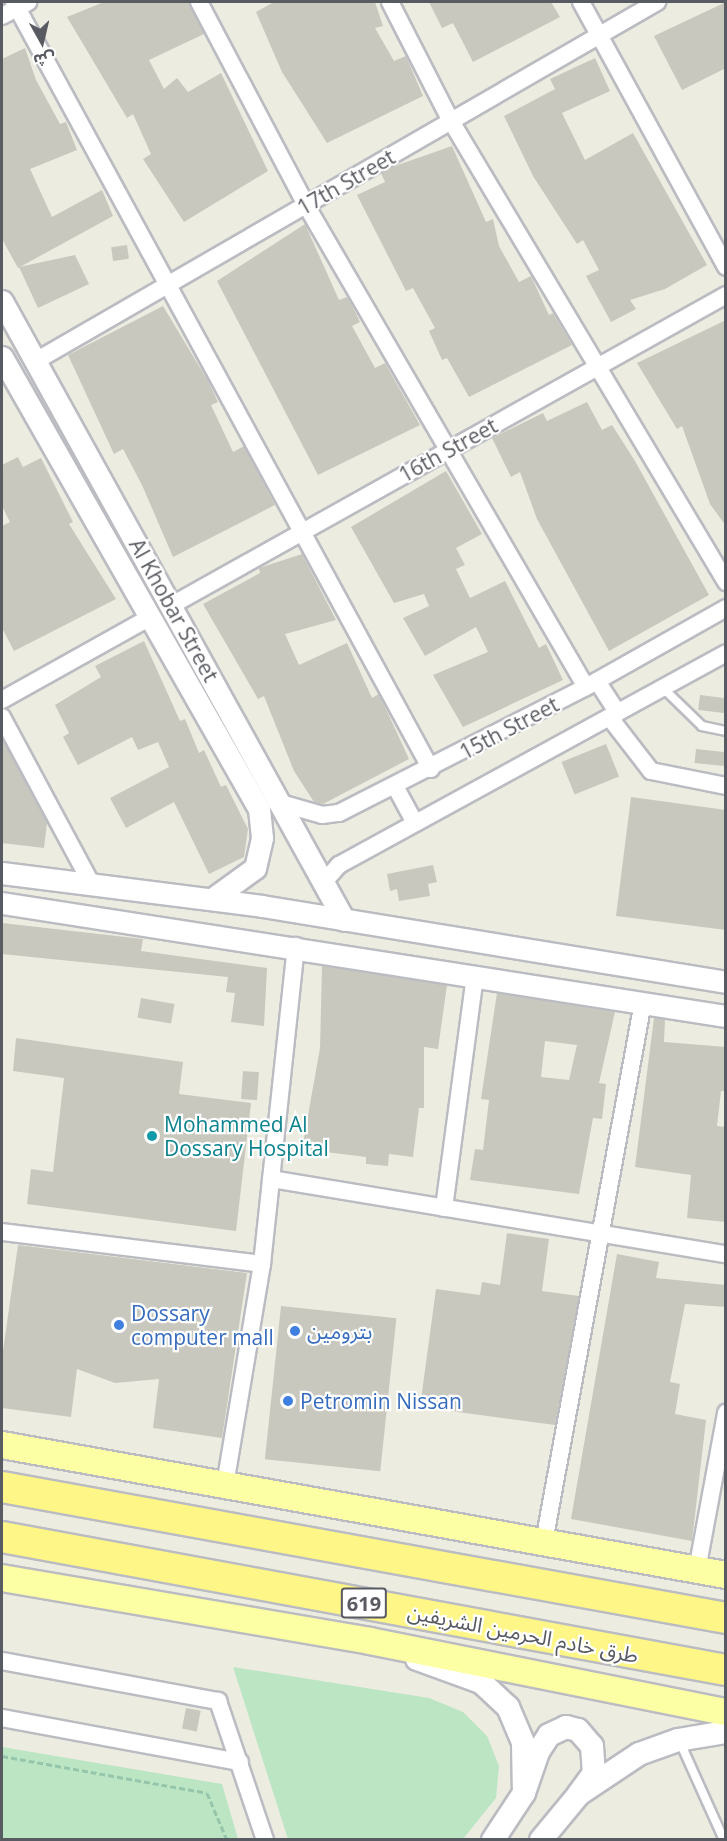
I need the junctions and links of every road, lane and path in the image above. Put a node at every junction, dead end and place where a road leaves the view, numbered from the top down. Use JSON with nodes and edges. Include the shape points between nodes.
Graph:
{"nodes":[{"id":1,"x":199,"y":2,"type":"edge"},
{"id":2,"x":390,"y":2,"type":"edge"},
{"id":3,"x":581,"y":2,"type":"edge"},
{"id":4,"x":657,"y":2,"type":"edge"},
{"id":5,"x":19,"y":4,"type":"edge"},
{"id":6,"x":2,"y":16,"type":"edge"},
{"id":7,"x":599,"y":35,"type":"junction"},
{"id":8,"x":451,"y":121,"type":"junction"},
{"id":9,"x":306,"y":205,"type":"junction"},
{"id":10,"x":726,"y":267,"type":"edge"},
{"id":11,"x":168,"y":284,"type":"junction"},
{"id":12,"x":726,"y":295,"type":"edge"},
{"id":13,"x":2,"y":302,"type":"edge"},
{"id":14,"x":34,"y":362,"type":"junction"},
{"id":15,"x":597,"y":366,"type":"junction"},
{"id":16,"x":5,"y":370,"type":"edge"},
{"id":17,"x":448,"y":450,"type":"junction"},
{"id":18,"x":302,"y":531,"type":"junction"},
{"id":19,"x":726,"y":582,"type":"edge"},
{"id":20,"x":172,"y":605,"type":"junction"},
{"id":21,"x":726,"y":608,"type":"edge"},
{"id":22,"x":147,"y":619,"type":"junction"},
{"id":23,"x":726,"y":653,"type":"edge"},
{"id":24,"x":592,"y":684,"type":"junction"},
{"id":25,"x":663,"y":688,"type":"junction"},
{"id":26,"x":2,"y":700,"type":"edge"},
{"id":27,"x":614,"y":716,"type":"junction"},
{"id":28,"x":2,"y":717,"type":"edge"},
{"id":29,"x":726,"y":731,"type":"edge"},
{"id":30,"x":245,"y":736,"type":"junction"},
{"id":31,"x":223,"y":748,"type":"junction"},
{"id":32,"x":431,"y":769,"type":"junction"},
{"id":33,"x":395,"y":786,"type":"junction"},
{"id":34,"x":726,"y":786,"type":"edge"},
{"id":35,"x":284,"y":804,"type":"junction"},
{"id":36,"x":415,"y":823,"type":"junction"},
{"id":37,"x":2,"y":873,"type":"edge"},
{"id":38,"x":324,"y":882,"type":"junction"},
{"id":39,"x":91,"y":883,"type":"junction"},
{"id":40,"x":212,"y":899,"type":"junction"},
{"id":41,"x":2,"y":903,"type":"edge"},
{"id":42,"x":345,"y":920,"type":"junction"},
{"id":43,"x":296,"y":946,"type":"junction"},
{"id":44,"x":475,"y":975,"type":"junction"},
{"id":45,"x":726,"y":982,"type":"edge"},
{"id":46,"x":643,"y":1002,"type":"junction"},
{"id":47,"x":726,"y":1016,"type":"edge"},
{"id":48,"x":271,"y":1179,"type":"junction"},
{"id":49,"x":444,"y":1208,"type":"junction"},
{"id":50,"x":2,"y":1232,"type":"edge"},
{"id":51,"x":602,"y":1234,"type":"junction"},
{"id":52,"x":726,"y":1254,"type":"edge"},
{"id":53,"x":262,"y":1264,"type":"junction"},
{"id":54,"x":726,"y":1413,"type":"edge"},
{"id":55,"x":2,"y":1445,"type":"edge"},
{"id":56,"x":225,"y":1485,"type":"junction"},
{"id":57,"x":2,"y":1487,"type":"edge"},
{"id":58,"x":2,"y":1537,"type":"edge"},
{"id":59,"x":544,"y":1542,"type":"junction"},
{"id":60,"x":426,"y":1564,"type":"junction"},
{"id":61,"x":697,"y":1570,"type":"junction"},
{"id":62,"x":726,"y":1575,"type":"edge"},
{"id":63,"x":2,"y":1578,"type":"edge"},
{"id":64,"x":726,"y":1605,"type":"edge"},
{"id":65,"x":726,"y":1618,"type":"edge"},
{"id":66,"x":370,"y":1641,"type":"junction"},
{"id":67,"x":2,"y":1661,"type":"edge"},
{"id":68,"x":726,"y":1670,"type":"edge"},
{"id":69,"x":726,"y":1712,"type":"edge"},
{"id":70,"x":2,"y":1718,"type":"edge"},
{"id":71,"x":726,"y":1732,"type":"edge"},
{"id":72,"x":678,"y":1740,"type":"junction"},
{"id":73,"x":2,"y":1756,"type":"edge"},
{"id":74,"x":240,"y":1762,"type":"junction"},
{"id":75,"x":524,"y":1793,"type":"junction"},
{"id":76,"x":579,"y":1794,"type":"junction"},
{"id":77,"x":227,"y":1839,"type":"edge"},
{"id":78,"x":265,"y":1839,"type":"edge"},
{"id":79,"x":493,"y":1839,"type":"edge"},
{"id":80,"x":541,"y":1839,"type":"edge"},
{"id":81,"x":724,"y":1839,"type":"edge"}],
"edges":[{"from":1,"to":9,"type":"street"},
{"from":2,"to":8,"type":"street"},
{"from":3,"to":7,"type":"street"},
{"from":4,"to":7,"type":"street","name":"17th Street"},
{"from":5,"to":6,"type":"street"},
{"from":5,"to":11,"type":"street"},
{"from":7,"to":8,"type":"street","name":"17th Street"},
{"from":7,"to":10,"type":"street"},
{"from":8,"to":9,"type":"street","name":"17th Street"},
{"from":8,"to":15,"type":"street"},
{"from":9,"to":11,"type":"street","name":"17th Street"},
{"from":9,"to":17,"type":"street"},
{"from":11,"to":14,"type":"street","name":"17th Street"},
{"from":11,"to":18,"type":"street"},
{"from":12,"to":15,"type":"street","name":"16th Street"},
{"from":13,"to":14,"type":"street","name":"Al Khobar Street"},
{"from":14,"to":20,"type":"street","name":"Al Khobar Street"},
{"from":15,"to":17,"type":"street","name":"16th Street"},
{"from":15,"to":19,"type":"street"},
{"from":16,"to":22,"type":"street","name":"Al Khobar Street"},
{"from":17,"to":18,"type":"street","name":"16th Street"},
{"from":17,"to":24,"type":"street"},
{"from":18,"to":20,"type":"street","name":"16th Street"},
{"from":18,"to":32,"type":"street"},
{"from":20,"to":30,"type":"street","name":"Al Khobar Street"},
{"from":21,"to":24,"type":"street","name":"15th Street"},
{"from":22,"to":26,"type":"street"},
{"from":22,"to":31,"type":"street","name":"Al Khobar Street"},
{"from":23,"to":25,"type":"street","name":"15th Street"},
{"from":24,"to":27,"type":"street"},
{"from":24,"to":32,"type":"street","name":"15th Street"},
{"from":25,"to":27,"type":"street","name":"15th Street"},
{"from":25,"to":29,"type":"lane","via":[[702,726]]},
{"from":27,"to":34,"type":"street","via":[[651,771]]},
{"from":27,"to":36,"type":"street","name":"15th Street"},
{"from":28,"to":39,"type":"street"},
{"from":30,"to":31,"type":"street"},
{"from":30,"to":35,"type":"street","name":"Al Khobar Street"},
{"from":31,"to":40,"type":"street","name":"Al Khobar Street","via":[[259,810],[262,838],[255,868]]},
{"from":32,"to":33,"type":"street","name":"15th Street"},
{"from":33,"to":35,"type":"street","name":"15th Street","via":[[339,813],[322,815]]},
{"from":33,"to":36,"type":"street"},
{"from":35,"to":38,"type":"street","name":"Al Khobar Street"},
{"from":36,"to":38,"type":"street","name":"15th Street","via":[[339,865]]},
{"from":37,"to":39,"type":"street"},
{"from":38,"to":42,"type":"street","name":"Al Khobar Street"},
{"from":39,"to":40,"type":"street"},
{"from":40,"to":42,"type":"street"},
{"from":41,"to":43,"type":"street"},
{"from":42,"to":45,"type":"street"},
{"from":43,"to":44,"type":"street"},
{"from":43,"to":48,"type":"street"},
{"from":44,"to":46,"type":"street"},
{"from":44,"to":49,"type":"street"},
{"from":46,"to":47,"type":"street"},
{"from":46,"to":51,"type":"street"},
{"from":48,"to":49,"type":"street"},
{"from":48,"to":53,"type":"street"},
{"from":49,"to":51,"type":"street"},
{"from":50,"to":53,"type":"street"},
{"from":51,"to":52,"type":"street"},
{"from":51,"to":59,"type":"street"},
{"from":53,"to":56,"type":"street"},
{"from":54,"to":61,"type":"street"},
{"from":55,"to":56,"type":"main road"},
{"from":56,"to":59,"type":"main road"},
{"from":57,"to":60,"type":"highway","number":"619"},
{"from":58,"to":68,"type":"highway","name":"طرق خادم الحرمين الشريفين","number":"619"},
{"from":59,"to":61,"type":"main road"},
{"from":60,"to":64,"type":"main road"},
{"from":60,"to":65,"type":"highway","number":"619"},
{"from":61,"to":62,"type":"main road"},
{"from":63,"to":66,"type":"main road"},
{"from":66,"to":69,"type":"main road"},
{"from":66,"to":75,"type":"main road","via":[[481,1682],[508,1707],[523,1743]]},
{"from":67,"to":74,"type":"street","via":[[219,1701]]},
{"from":70,"to":74,"type":"street"},
{"from":71,"to":72,"type":"main road"},
{"from":72,"to":76,"type":"main road","via":[[639,1754]]},
{"from":72,"to":81,"type":"lane"},
{"from":73,"to":77,"type":"path","via":[[207,1793]]},
{"from":74,"to":78,"type":"street"},
{"from":75,"to":76,"type":"main road","via":[[538,1752],[549,1735],[566,1727],[578,1730],[592,1746],[594,1773]]},
{"from":75,"to":79,"type":"main road"},
{"from":76,"to":80,"type":"main road"}]}
